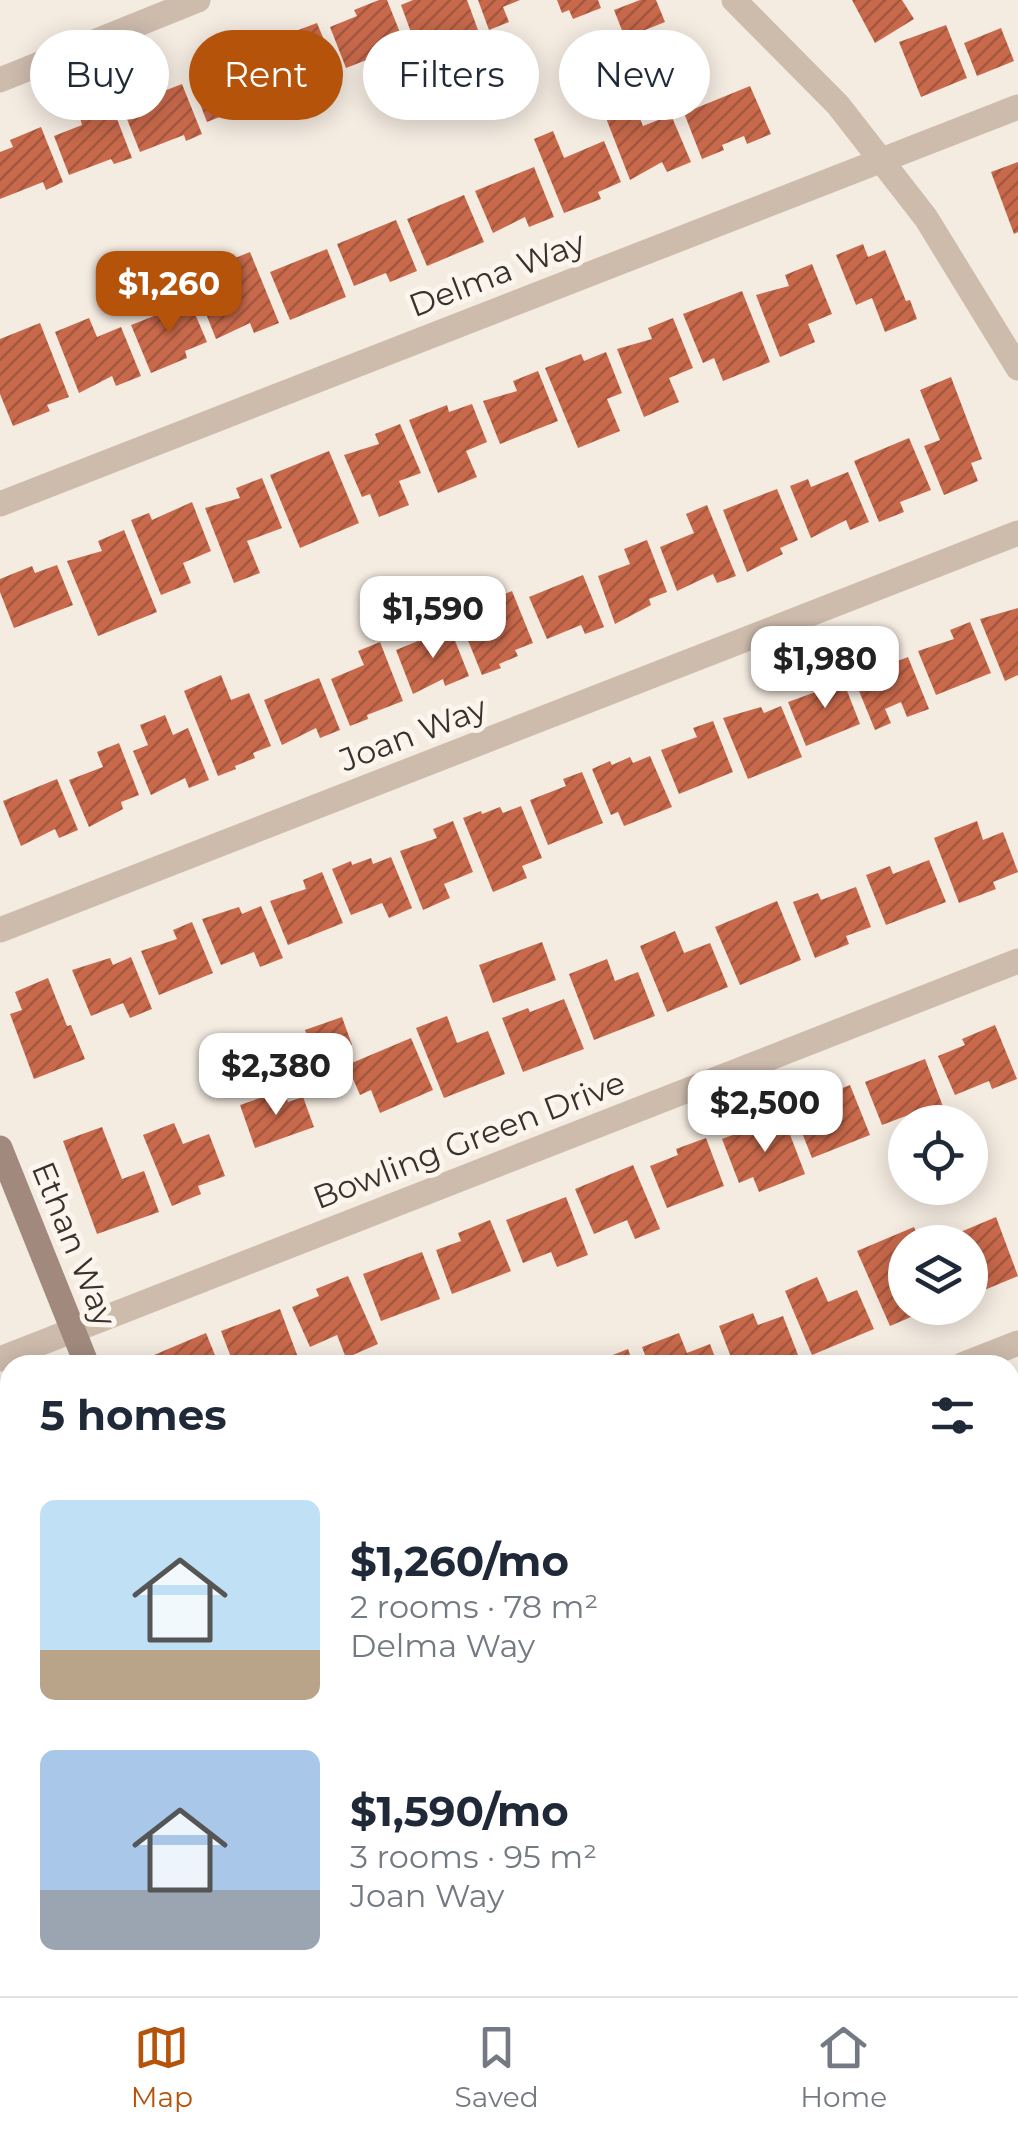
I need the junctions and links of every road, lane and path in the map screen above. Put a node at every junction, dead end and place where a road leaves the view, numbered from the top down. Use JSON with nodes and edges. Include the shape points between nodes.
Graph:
{"nodes":[{"id":1,"x":198,"y":0,"type":"edge"},
{"id":2,"x":734,"y":0,"type":"edge"},
{"id":3,"x":0,"y":80,"type":"edge"},
{"id":4,"x":1018,"y":106,"type":"edge"},
{"id":5,"x":880,"y":159,"type":"junction"},
{"id":6,"x":1018,"y":368,"type":"edge"},
{"id":7,"x":0,"y":504,"type":"edge"},
{"id":8,"x":1018,"y":532,"type":"edge"},
{"id":9,"x":0,"y":930,"type":"edge"},
{"id":10,"x":1018,"y":961,"type":"edge"},
{"id":11,"x":0,"y":1148,"type":"edge"},
{"id":12,"x":73,"y":1330,"type":"junction"},
{"id":13,"x":1018,"y":1344,"type":"edge"},
{"id":14,"x":10,"y":1355,"type":"edge"},
{"id":15,"x":83,"y":1355,"type":"edge"},
{"id":16,"x":989,"y":1355,"type":"edge"}],
"edges":[{"from":1,"to":3,"type":"street"},
{"from":2,"to":5,"type":"street","via":[[838,105]]},
{"from":4,"to":5,"type":"street","name":"Delma Way"},
{"from":5,"to":6,"type":"street","via":[[926,218]]},
{"from":5,"to":7,"type":"street","name":"Delma Way"},
{"from":8,"to":9,"type":"street","name":"Joan Way"},
{"from":10,"to":12,"type":"street","name":"Bowling Green Drive"},
{"from":11,"to":12,"type":"street","name":"Ethan Way"},
{"from":12,"to":14,"type":"street","name":"Bowling Green Drive"},
{"from":12,"to":15,"type":"street","name":"Ethan Way"},
{"from":13,"to":16,"type":"street"}]}
